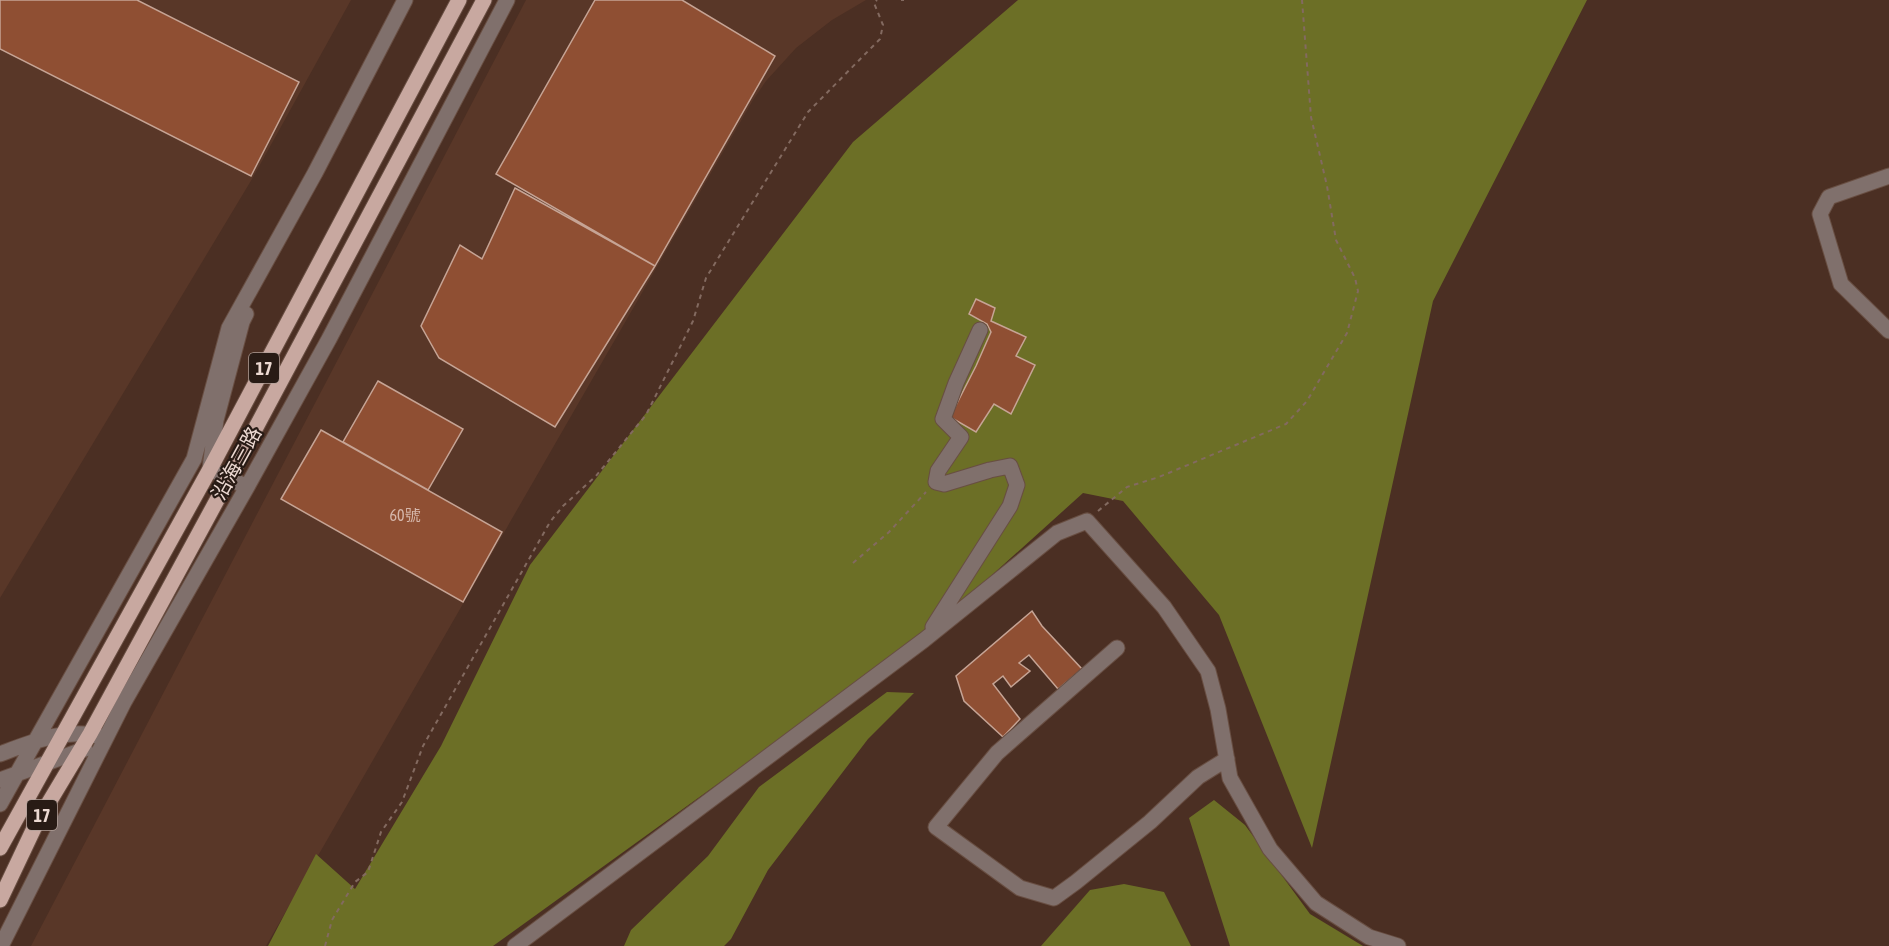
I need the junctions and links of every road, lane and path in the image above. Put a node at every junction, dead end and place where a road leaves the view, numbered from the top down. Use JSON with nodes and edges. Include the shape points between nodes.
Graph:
{"nodes":[{"id":1,"x":405,"y":0,"type":"edge"},
{"id":2,"x":415,"y":0,"type":"edge"},
{"id":3,"x":459,"y":0,"type":"edge"},
{"id":4,"x":484,"y":0,"type":"edge"},
{"id":5,"x":507,"y":0,"type":"edge"},
{"id":6,"x":877,"y":0,"type":"edge"},
{"id":7,"x":1302,"y":0,"type":"edge"},
{"id":8,"x":1889,"y":176,"type":"edge"},
{"id":9,"x":980,"y":330,"type":"dead end"},
{"id":10,"x":1889,"y":331,"type":"edge"},
{"id":11,"x":210,"y":469,"type":"junction"},
{"id":12,"x":229,"y":478,"type":"junction"},
{"id":13,"x":936,"y":482,"type":"junction"},
{"id":14,"x":247,"y":487,"type":"junction"},
{"id":15,"x":1087,"y":521,"type":"junction"},
{"id":16,"x":854,"y":563,"type":"dead end"},
{"id":17,"x":924,"y":640,"type":"junction"},
{"id":18,"x":1117,"y":648,"type":"dead end"},
{"id":19,"x":64,"y":734,"type":"junction"},
{"id":20,"x":90,"y":734,"type":"junction"},
{"id":21,"x":105,"y":738,"type":"junction"},
{"id":22,"x":35,"y":741,"type":"junction"},
{"id":23,"x":78,"y":753,"type":"junction"},
{"id":24,"x":0,"y":754,"type":"edge"},
{"id":25,"x":1227,"y":759,"type":"junction"},
{"id":26,"x":48,"y":764,"type":"junction"},
{"id":27,"x":17,"y":774,"type":"junction"},
{"id":28,"x":0,"y":780,"type":"edge"},
{"id":29,"x":0,"y":804,"type":"edge"},
{"id":30,"x":0,"y":848,"type":"edge"},
{"id":31,"x":0,"y":900,"type":"edge"},
{"id":32,"x":1,"y":946,"type":"edge"},
{"id":33,"x":325,"y":946,"type":"edge"},
{"id":34,"x":515,"y":946,"type":"edge"},
{"id":35,"x":1398,"y":946,"type":"edge"}],
"edges":[{"from":1,"to":22,"type":"street","name":"沿海三路","via":[[229,328],[194,459]]},
{"from":2,"to":11,"type":"street","name":"沿海三路","via":[[242,322],[216,420]]},
{"from":3,"to":11,"type":"main road","name":"沿海三路","number":"17"},
{"from":4,"to":12,"type":"main road","name":"沿海三路","number":"17"},
{"from":5,"to":14,"type":"street","name":"沿海三路"},
{"from":6,"to":33,"type":"path","via":[[874,3],[883,25],[880,39],[808,112],[706,278],[693,321],[646,415],[596,477],[550,522],[423,747],[402,802],[381,832],[368,872],[355,882],[332,920]]},
{"from":7,"to":15,"type":"path","via":[[1311,117],[1336,240],[1358,291],[1347,333],[1307,401],[1286,424],[1159,477],[1127,486]]},
{"from":8,"to":10,"type":"street","via":[[1829,197],[1820,214],[1841,284]]},
{"from":9,"to":13,"type":"street","via":[[943,419],[961,437],[938,471]]},
{"from":11,"to":12,"type":"street"},
{"from":11,"to":19,"type":"main road","name":"沿海三路","number":"17"},
{"from":12,"to":14,"type":"street"},
{"from":12,"to":20,"type":"main road","name":"沿海三路","number":"17"},
{"from":13,"to":16,"type":"path"},
{"from":13,"to":17,"type":"street","via":[[944,484],[1010,466],[1017,485],[1010,506]]},
{"from":14,"to":21,"type":"street","name":"沿海三路"},
{"from":15,"to":17,"type":"street","via":[[1057,533]]},
{"from":15,"to":25,"type":"street","via":[[1164,607],[1208,670]]},
{"from":17,"to":34,"type":"street"},
{"from":18,"to":25,"type":"street","via":[[997,753],[936,827],[1020,888],[1054,898],[1150,822],[1198,777]]},
{"from":19,"to":20,"type":"street"},
{"from":19,"to":22,"type":"street"},
{"from":19,"to":26,"type":"main road","name":"沿海三路","number":"17"},
{"from":20,"to":21,"type":"street"},
{"from":20,"to":23,"type":"main road","name":"沿海三路","number":"17"},
{"from":21,"to":23,"type":"street"},
{"from":21,"to":32,"type":"street","name":"沿海三路"},
{"from":22,"to":24,"type":"street"},
{"from":22,"to":27,"type":"street","name":"沿海三路"},
{"from":23,"to":26,"type":"street"},
{"from":23,"to":31,"type":"main road","name":"沿海三路","number":"17","via":[[36,824]]},
{"from":25,"to":35,"type":"street","via":[[1230,778],[1270,849],[1316,903],[1369,937]]},
{"from":26,"to":27,"type":"street"},
{"from":26,"to":30,"type":"main road","name":"沿海三路","number":"17"},
{"from":27,"to":28,"type":"street"},
{"from":27,"to":29,"type":"street","name":"沿海三路"}]}
